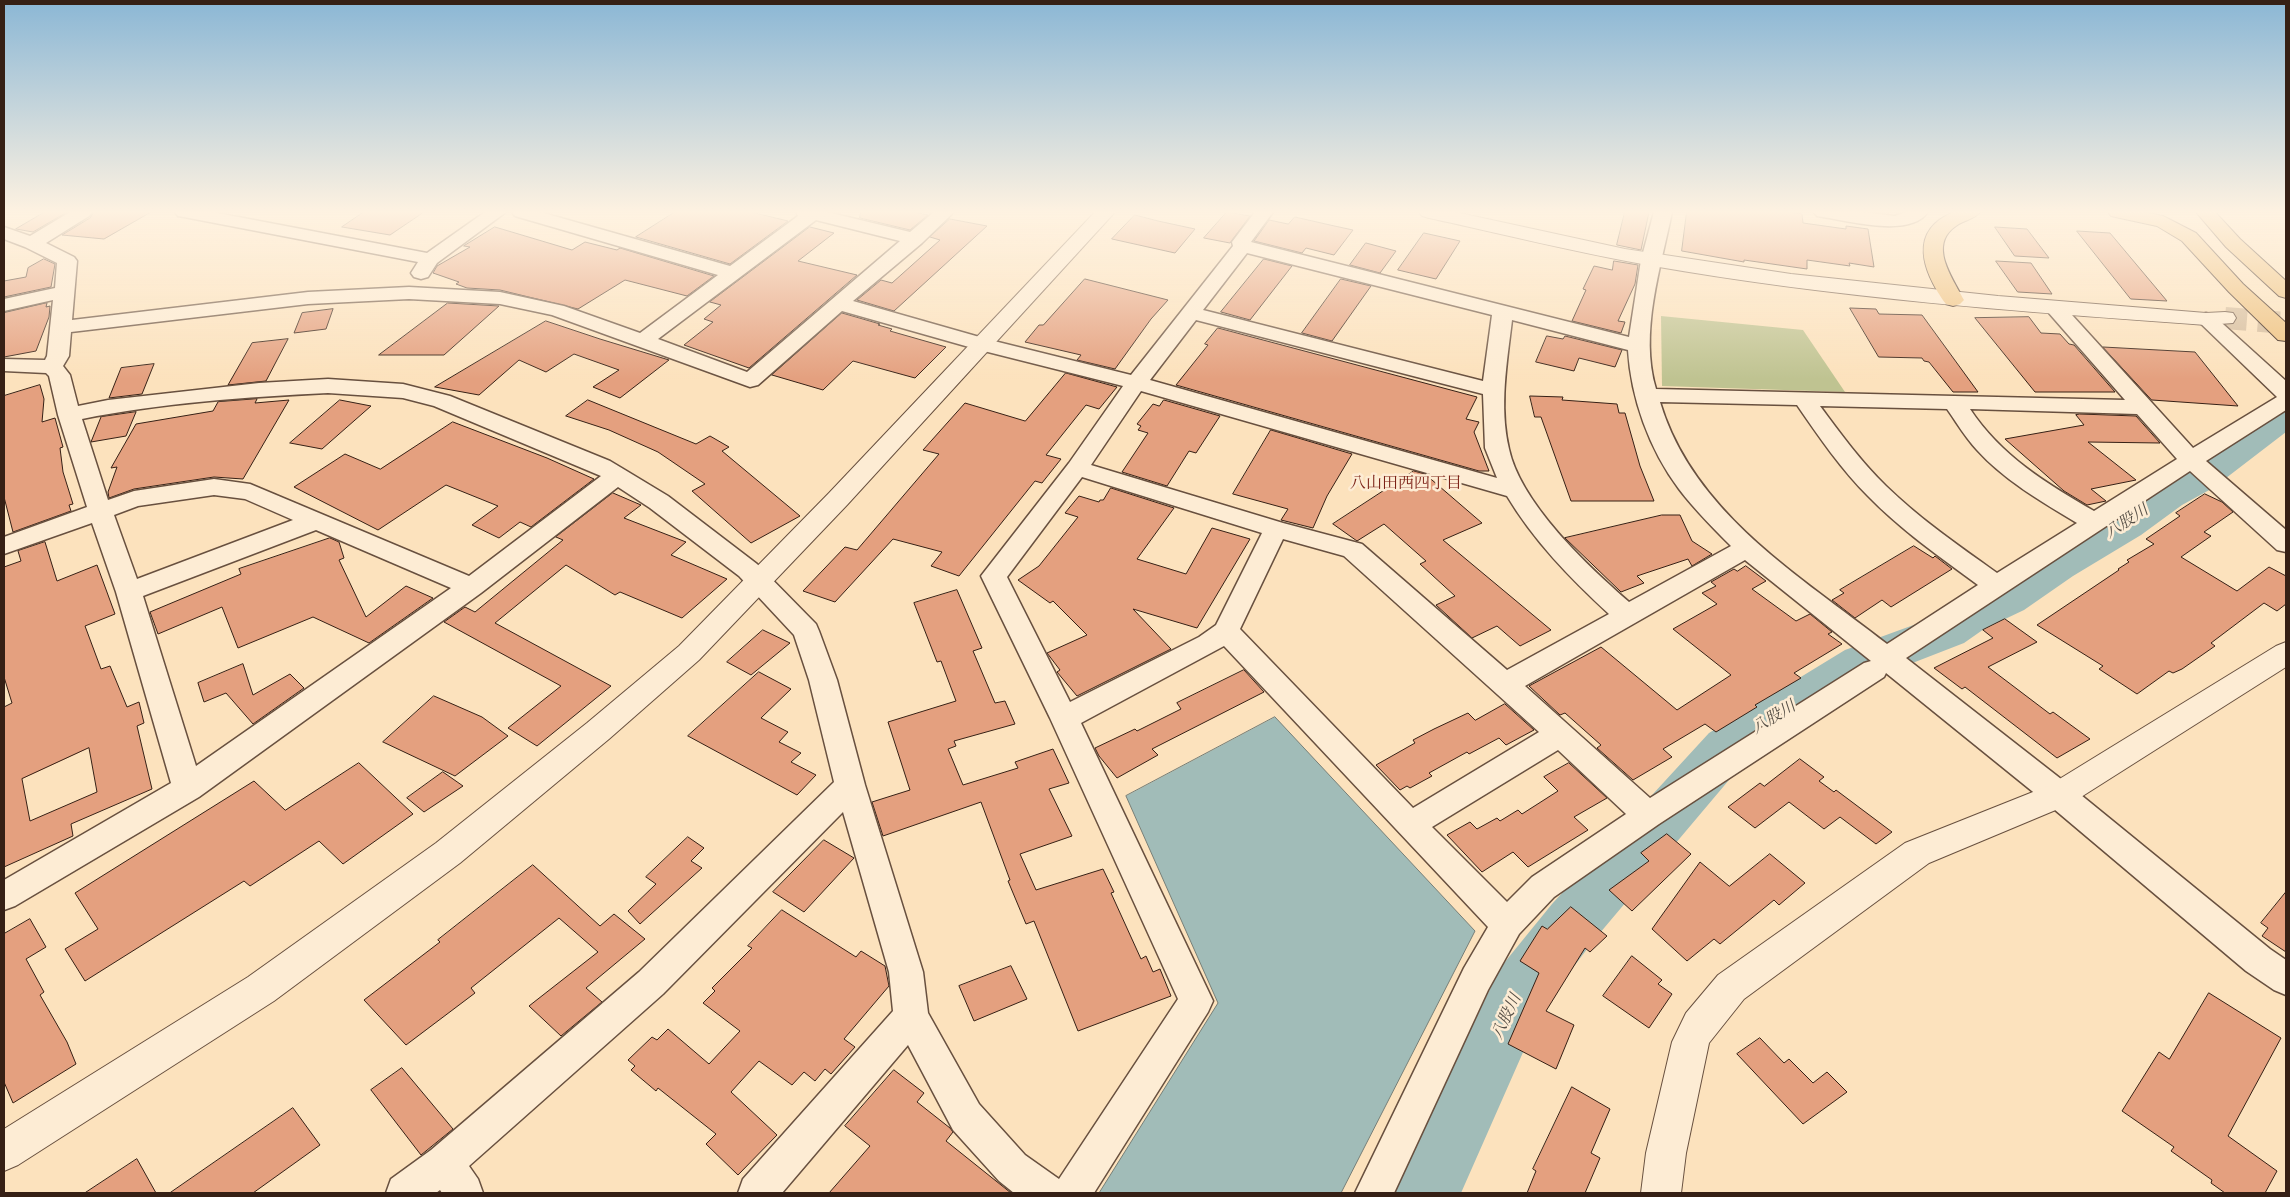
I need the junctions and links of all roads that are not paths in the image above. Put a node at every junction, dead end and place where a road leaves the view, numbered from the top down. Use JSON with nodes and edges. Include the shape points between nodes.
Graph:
{"nodes":[{"id":1,"x":66,"y":268,"type":"edge"},
{"id":2,"x":425,"y":268,"type":"edge"},
{"id":3,"x":711,"y":268,"type":"edge"},
{"id":4,"x":740,"y":268,"type":"edge"},
{"id":5,"x":882,"y":268,"type":"edge"},
{"id":6,"x":1054,"y":268,"type":"edge"},
{"id":7,"x":1226,"y":268,"type":"edge"},
{"id":8,"x":1329,"y":268,"type":"edge"},
{"id":9,"x":1650,"y":268,"type":"edge"},
{"id":10,"x":1704,"y":268,"type":"edge"},
{"id":11,"x":1937,"y":268,"type":"edge"},
{"id":12,"x":2217,"y":268,"type":"edge"},
{"id":13,"x":2232,"y":268,"type":"edge"},
{"id":14,"x":2260,"y":268,"type":"edge"},
{"id":15,"x":732,"y":274,"type":"junction"},
{"id":16,"x":64,"y":292,"type":"junction"},
{"id":17,"x":2286,"y":292,"type":"edge"},
{"id":18,"x":409,"y":293,"type":"junction"},
{"id":19,"x":1953,"y":300,"type":"junction"},
{"id":20,"x":4,"y":304,"type":"edge"},
{"id":21,"x":840,"y":304,"type":"junction"},
{"id":22,"x":2055,"y":308,"type":"junction"},
{"id":23,"x":1503,"y":312,"type":"junction"},
{"id":24,"x":1191,"y":313,"type":"junction"},
{"id":25,"x":2215,"y":318,"type":"joint"},
{"id":26,"x":2286,"y":322,"type":"edge"},
{"id":27,"x":62,"y":327,"type":"junction"},
{"id":28,"x":2286,"y":335,"type":"edge"},
{"id":29,"x":644,"y":340,"type":"junction"},
{"id":30,"x":983,"y":345,"type":"junction"},
{"id":31,"x":1638,"y":346,"type":"junction"},
{"id":32,"x":4,"y":365,"type":"edge"},
{"id":33,"x":52,"y":367,"type":"junction"},
{"id":34,"x":1136,"y":384,"type":"junction"},
{"id":35,"x":1493,"y":390,"type":"junction"},
{"id":36,"x":2286,"y":393,"type":"edge"},
{"id":37,"x":1645,"y":395,"type":"junction"},
{"id":38,"x":1804,"y":399,"type":"junction"},
{"id":39,"x":1954,"y":402,"type":"junction"},
{"id":40,"x":2286,"y":402,"type":"edge"},
{"id":41,"x":2143,"y":407,"type":"junction"},
{"id":42,"x":69,"y":415,"type":"junction"},
{"id":43,"x":2191,"y":460,"type":"junction"},
{"id":44,"x":1077,"y":468,"type":"junction"},
{"id":45,"x":617,"y":474,"type":"junction"},
{"id":46,"x":1517,"y":491,"type":"junction"},
{"id":47,"x":100,"y":511,"type":"junction"},
{"id":48,"x":314,"y":521,"type":"junction"},
{"id":49,"x":2094,"y":522,"type":"junction"},
{"id":50,"x":1276,"y":529,"type":"junction"},
{"id":51,"x":2286,"y":544,"type":"edge"},
{"id":52,"x":4,"y":546,"type":"edge"},
{"id":53,"x":1747,"y":548,"type":"junction"},
{"id":54,"x":759,"y":580,"type":"junction"},
{"id":55,"x":1997,"y":586,"type":"junction"},
{"id":56,"x":472,"y":587,"type":"junction"},
{"id":57,"x":129,"y":592,"type":"junction"},
{"id":58,"x":1627,"y":615,"type":"junction"},
{"id":59,"x":1226,"y":631,"type":"junction"},
{"id":60,"x":2286,"y":654,"type":"edge"},
{"id":61,"x":1879,"y":664,"type":"junction"},
{"id":62,"x":1505,"y":684,"type":"junction"},
{"id":63,"x":1064,"y":718,"type":"junction"},
{"id":64,"x":1560,"y":734,"type":"junction"},
{"id":65,"x":850,"y":785,"type":"junction"},
{"id":66,"x":188,"y":788,"type":"junction"},
{"id":67,"x":2060,"y":796,"type":"junction"},
{"id":68,"x":1648,"y":815,"type":"junction"},
{"id":69,"x":1410,"y":825,"type":"junction"},
{"id":70,"x":4,"y":896,"type":"edge"},
{"id":71,"x":1507,"y":924,"type":"junction"},
{"id":72,"x":2286,"y":980,"type":"edge"},
{"id":73,"x":911,"y":1016,"type":"junction"},
{"id":74,"x":4,"y":1151,"type":"edge"},
{"id":75,"x":444,"y":1163,"type":"junction"},
{"id":76,"x":405,"y":1193,"type":"edge"},
{"id":77,"x":464,"y":1193,"type":"edge"},
{"id":78,"x":757,"y":1193,"type":"edge"},
{"id":79,"x":1046,"y":1193,"type":"edge"},
{"id":80,"x":1072,"y":1193,"type":"edge"},
{"id":81,"x":1374,"y":1193,"type":"edge"},
{"id":82,"x":1661,"y":1193,"type":"edge"}],
"edges":[{"from":1,"to":16,"type":"street"},
{"from":2,"to":18,"type":"street"},
{"from":3,"to":15,"type":"street"},
{"from":4,"to":15,"type":"street"},
{"from":5,"to":21,"type":"street"},
{"from":6,"to":30,"type":"street"},
{"from":7,"to":24,"type":"street"},
{"from":8,"to":23,"type":"street"},
{"from":9,"to":31,"type":"street"},
{"from":10,"to":19,"type":"street"},
{"from":11,"to":19,"type":"highway"},
{"from":12,"to":28,"type":"highway"},
{"from":13,"to":26,"type":"highway"},
{"from":14,"to":17,"type":"highway"},
{"from":15,"to":29,"type":"street"},
{"from":16,"to":20,"type":"street"},
{"from":16,"to":27,"type":"street"},
{"from":18,"to":27,"type":"street","via":[[308,298]]},
{"from":18,"to":29,"type":"street","via":[[500,298],[557,310]]},
{"from":19,"to":22,"type":"street"},
{"from":21,"to":29,"type":"street","via":[[750,380]]},
{"from":21,"to":30,"type":"street"},
{"from":22,"to":25,"type":"street"},
{"from":22,"to":41,"type":"street"},
{"from":23,"to":31,"type":"street"},
{"from":23,"to":35,"type":"street"},
{"from":24,"to":34,"type":"street"},
{"from":24,"to":35,"type":"street"},
{"from":25,"to":36,"type":"street"},
{"from":27,"to":33,"type":"street","via":[[58,356]]},
{"from":30,"to":34,"type":"street"},
{"from":30,"to":54,"type":"street"},
{"from":31,"to":37,"type":"street"},
{"from":32,"to":33,"type":"street"},
{"from":33,"to":42,"type":"street","via":[[58,375]]},
{"from":34,"to":44,"type":"street"},
{"from":34,"to":46,"type":"street"},
{"from":35,"to":46,"type":"street","via":[[1498,449]]},
{"from":37,"to":38,"type":"street"},
{"from":37,"to":53,"type":"street","via":[[1669,453],[1687,483]]},
{"from":38,"to":39,"type":"street"},
{"from":38,"to":55,"type":"street","via":[[1846,457],[1888,502]]},
{"from":39,"to":41,"type":"street"},
{"from":39,"to":49,"type":"street","via":[[1985,445],[2006,464]]},
{"from":40,"to":43,"type":"street"},
{"from":41,"to":43,"type":"street"},
{"from":42,"to":45,"type":"street","via":[[108,407],[258,390],[328,386],[386,389],[442,402],[576,454]]},
{"from":42,"to":47,"type":"street"},
{"from":43,"to":49,"type":"street"},
{"from":43,"to":51,"type":"street"},
{"from":44,"to":50,"type":"street"},
{"from":44,"to":63,"type":"street","via":[[994,576]]},
{"from":45,"to":54,"type":"street"},
{"from":45,"to":56,"type":"street"},
{"from":46,"to":58,"type":"street","via":[[1548,539]]},
{"from":47,"to":48,"type":"street","via":[[134,499],[214,487],[250,492]]},
{"from":47,"to":52,"type":"street"},
{"from":47,"to":57,"type":"street"},
{"from":48,"to":56,"type":"street"},
{"from":48,"to":57,"type":"street"},
{"from":49,"to":55,"type":"street"},
{"from":50,"to":59,"type":"street"},
{"from":50,"to":62,"type":"street","via":[[1353,550]]},
{"from":53,"to":58,"type":"street"},
{"from":53,"to":61,"type":"street"},
{"from":54,"to":65,"type":"street","via":[[806,631],[823,680]]},
{"from":54,"to":74,"type":"street","via":[[688,653],[448,853],[261,988]]},
{"from":55,"to":61,"type":"street"},
{"from":56,"to":66,"type":"street"},
{"from":57,"to":66,"type":"street"},
{"from":58,"to":62,"type":"street"},
{"from":59,"to":63,"type":"street","via":[[1209,644]]},
{"from":59,"to":69,"type":"street"},
{"from":60,"to":67,"type":"street"},
{"from":61,"to":67,"type":"street"},
{"from":61,"to":68,"type":"street"},
{"from":62,"to":64,"type":"street"},
{"from":63,"to":80,"type":"street","via":[[1196,1001]]},
{"from":64,"to":68,"type":"street"},
{"from":64,"to":69,"type":"street"},
{"from":65,"to":73,"type":"street","via":[[906,972]]},
{"from":65,"to":75,"type":"street","via":[[651,983]]},
{"from":66,"to":70,"type":"street"},
{"from":67,"to":72,"type":"street"},
{"from":67,"to":82,"type":"street","via":[[1917,852],[1731,988],[1699,1025],[1692,1042],[1666,1153]]},
{"from":68,"to":71,"type":"street","via":[[1543,887]]},
{"from":69,"to":71,"type":"street"},
{"from":71,"to":81,"type":"street","via":[[1476,979]]},
{"from":73,"to":78,"type":"street"},
{"from":73,"to":79,"type":"street","via":[[966,1117],[1012,1168]]},
{"from":75,"to":76,"type":"street"},
{"from":75,"to":77,"type":"street"}]}
